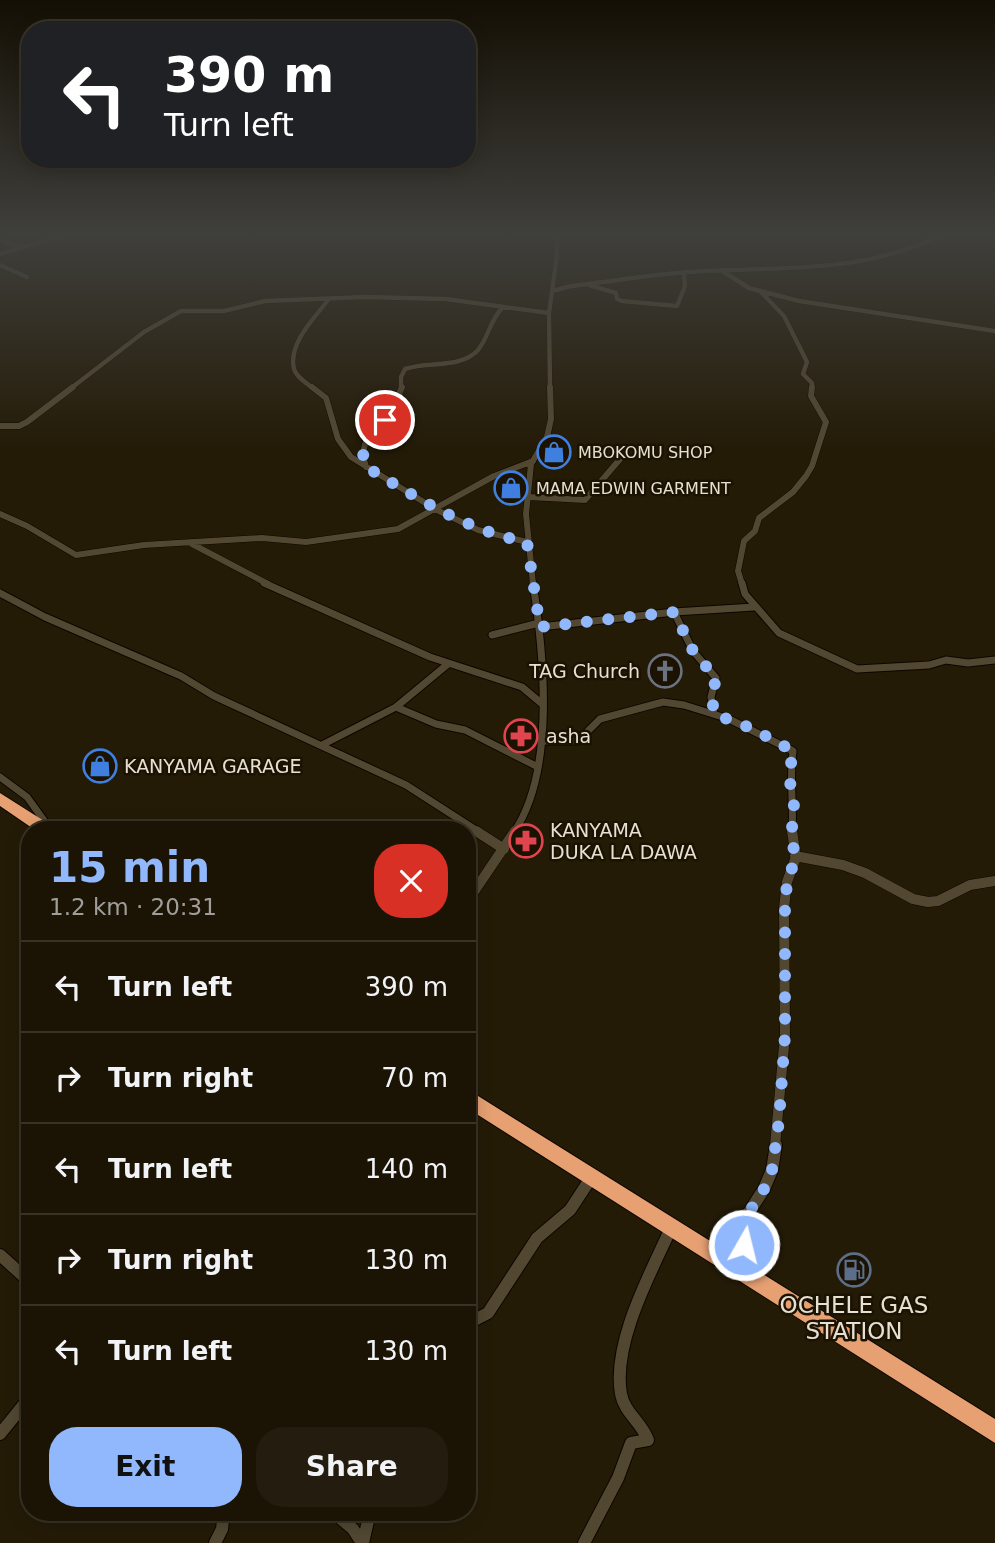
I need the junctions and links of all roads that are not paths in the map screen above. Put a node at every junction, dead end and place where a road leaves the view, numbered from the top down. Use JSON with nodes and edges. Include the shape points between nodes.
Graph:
{"nodes":[{"id":1,"x":248,"y":305,"type":"edge"},
{"id":2,"x":324,"y":305,"type":"edge"},
{"id":3,"x":488,"y":305,"type":"edge"},
{"id":4,"x":550,"y":305,"type":"edge"},
{"id":5,"x":775,"y":305,"type":"edge"},
{"id":6,"x":825,"y":305,"type":"edge"},
{"id":7,"x":503,"y":307,"type":"junction"},
{"id":8,"x":549,"y":313,"type":"junction"},
{"id":9,"x":995,"y":331,"type":"edge"},
{"id":10,"x":0,"y":426,"type":"edge"},
{"id":11,"x":626,"y":452,"type":"dead end"},
{"id":12,"x":533,"y":461,"type":"junction"},
{"id":13,"x":366,"y":467,"type":"junction"},
{"id":14,"x":529,"y":497,"type":"junction"},
{"id":15,"x":435,"y":509,"type":"junction"},
{"id":16,"x":0,"y":514,"type":"edge"},
{"id":17,"x":527,"y":542,"type":"junction"},
{"id":18,"x":191,"y":543,"type":"junction"},
{"id":19,"x":0,"y":593,"type":"edge"},
{"id":20,"x":5,"y":599,"type":"edge"},
{"id":21,"x":754,"y":607,"type":"junction"},
{"id":22,"x":674,"y":612,"type":"junction"},
{"id":23,"x":540,"y":625,"type":"junction"},
{"id":24,"x":492,"y":635,"type":"dead end"},
{"id":25,"x":995,"y":660,"type":"edge"},
{"id":26,"x":448,"y":664,"type":"junction"},
{"id":27,"x":541,"y":703,"type":"junction"},
{"id":28,"x":396,"y":707,"type":"junction"},
{"id":29,"x":714,"y":714,"type":"junction"},
{"id":30,"x":542,"y":741,"type":"junction"},
{"id":31,"x":322,"y":745,"type":"junction"},
{"id":32,"x":538,"y":767,"type":"junction"},
{"id":33,"x":0,"y":777,"type":"edge"},
{"id":34,"x":0,"y":799,"type":"edge"},
{"id":35,"x":35,"y":821,"type":"edge"},
{"id":36,"x":43,"y":821,"type":"edge"},
{"id":37,"x":461,"y":821,"type":"edge"},
{"id":38,"x":476,"y":831,"type":"edge"},
{"id":39,"x":504,"y":849,"type":"junction"},
{"id":40,"x":796,"y":856,"type":"junction"},
{"id":41,"x":995,"y":881,"type":"edge"},
{"id":42,"x":476,"y":889,"type":"edge"},
{"id":43,"x":476,"y":1104,"type":"edge"},
{"id":44,"x":591,"y":1178,"type":"junction"},
{"id":45,"x":672,"y":1226,"type":"junction"},
{"id":46,"x":0,"y":1255,"type":"edge"},
{"id":47,"x":21,"y":1274,"type":"edge"},
{"id":48,"x":747,"y":1275,"type":"junction"},
{"id":49,"x":476,"y":1319,"type":"edge"},
{"id":50,"x":21,"y":1408,"type":"edge"},
{"id":51,"x":995,"y":1432,"type":"edge"},
{"id":52,"x":0,"y":1434,"type":"edge"},
{"id":53,"x":223,"y":1521,"type":"edge"},
{"id":54,"x":344,"y":1521,"type":"edge"},
{"id":55,"x":368,"y":1521,"type":"edge"},
{"id":56,"x":215,"y":1543,"type":"edge"},
{"id":57,"x":362,"y":1543,"type":"edge"},
{"id":58,"x":584,"y":1543,"type":"edge"}],
"edges":[{"from":1,"to":10,"type":"street","via":[[227,311],[181,311],[144,332],[27,422]]},
{"from":2,"to":13,"type":"street","via":[[296,343],[294,369],[326,398],[339,442]]},
{"from":3,"to":7,"type":"street"},
{"from":4,"to":8,"type":"street"},
{"from":5,"to":21,"type":"street","via":[[807,362],[803,374],[812,383],[811,396],[826,422],[806,476],[759,518],[744,541],[738,571],[741,588]]},
{"from":6,"to":9,"type":"street"},
{"from":7,"to":8,"type":"street"},
{"from":7,"to":13,"type":"street","via":[[469,358],[405,369],[399,394],[405,407],[371,431],[361,453]]},
{"from":8,"to":12,"type":"street","via":[[550,424]]},
{"from":11,"to":14,"type":"street","via":[[585,500]]},
{"from":12,"to":14,"type":"street"},
{"from":12,"to":15,"type":"street","via":[[494,476]]},
{"from":13,"to":15,"type":"street"},
{"from":14,"to":17,"type":"street"},
{"from":15,"to":17,"type":"street","via":[[478,530]]},
{"from":15,"to":18,"type":"street","via":[[398,529],[370,535],[295,542],[262,538]]},
{"from":16,"to":18,"type":"street","via":[[76,555]]},
{"from":17,"to":23,"type":"street"},
{"from":18,"to":26,"type":"street","via":[[288,595]]},
{"from":19,"to":20,"type":"street"},
{"from":20,"to":31,"type":"street","via":[[181,676]]},
{"from":21,"to":22,"type":"street"},
{"from":21,"to":25,"type":"street","via":[[779,633],[857,669]]},
{"from":22,"to":23,"type":"street"},
{"from":22,"to":29,"type":"street","via":[[693,651],[716,678]]},
{"from":23,"to":24,"type":"street"},
{"from":23,"to":27,"type":"street"},
{"from":26,"to":27,"type":"street","via":[[522,687]]},
{"from":26,"to":28,"type":"street"},
{"from":27,"to":30,"type":"street"},
{"from":28,"to":31,"type":"street"},
{"from":28,"to":32,"type":"street","via":[[440,726],[465,730]]},
{"from":29,"to":30,"type":"street","via":[[657,703],[600,719],[578,741]]},
{"from":29,"to":40,"type":"street","via":[[793,751],[789,776]]},
{"from":30,"to":32,"type":"street"},
{"from":31,"to":37,"type":"street","via":[[406,785]]},
{"from":32,"to":39,"type":"street","via":[[526,815]]},
{"from":33,"to":36,"type":"street","via":[[27,797]]},
{"from":34,"to":35,"type":"highway"},
{"from":38,"to":39,"type":"street"},
{"from":39,"to":42,"type":"street"},
{"from":40,"to":41,"type":"street","via":[[843,865],[912,899],[928,902],[970,885]]},
{"from":40,"to":48,"type":"street","via":[[785,908],[785,1035],[776,1149],[764,1189],[742,1223]]},
{"from":43,"to":44,"type":"highway"},
{"from":44,"to":45,"type":"highway"},
{"from":44,"to":49,"type":"street","via":[[570,1210],[537,1238],[488,1313]]},
{"from":45,"to":48,"type":"highway"},
{"from":45,"to":58,"type":"street","via":[[632,1322],[620,1377],[622,1401],[648,1440],[631,1443]]},
{"from":46,"to":47,"type":"street"},
{"from":48,"to":51,"type":"highway"},
{"from":50,"to":52,"type":"street"},
{"from":53,"to":56,"type":"street"},
{"from":54,"to":57,"type":"street"},
{"from":55,"to":57,"type":"street"}]}
